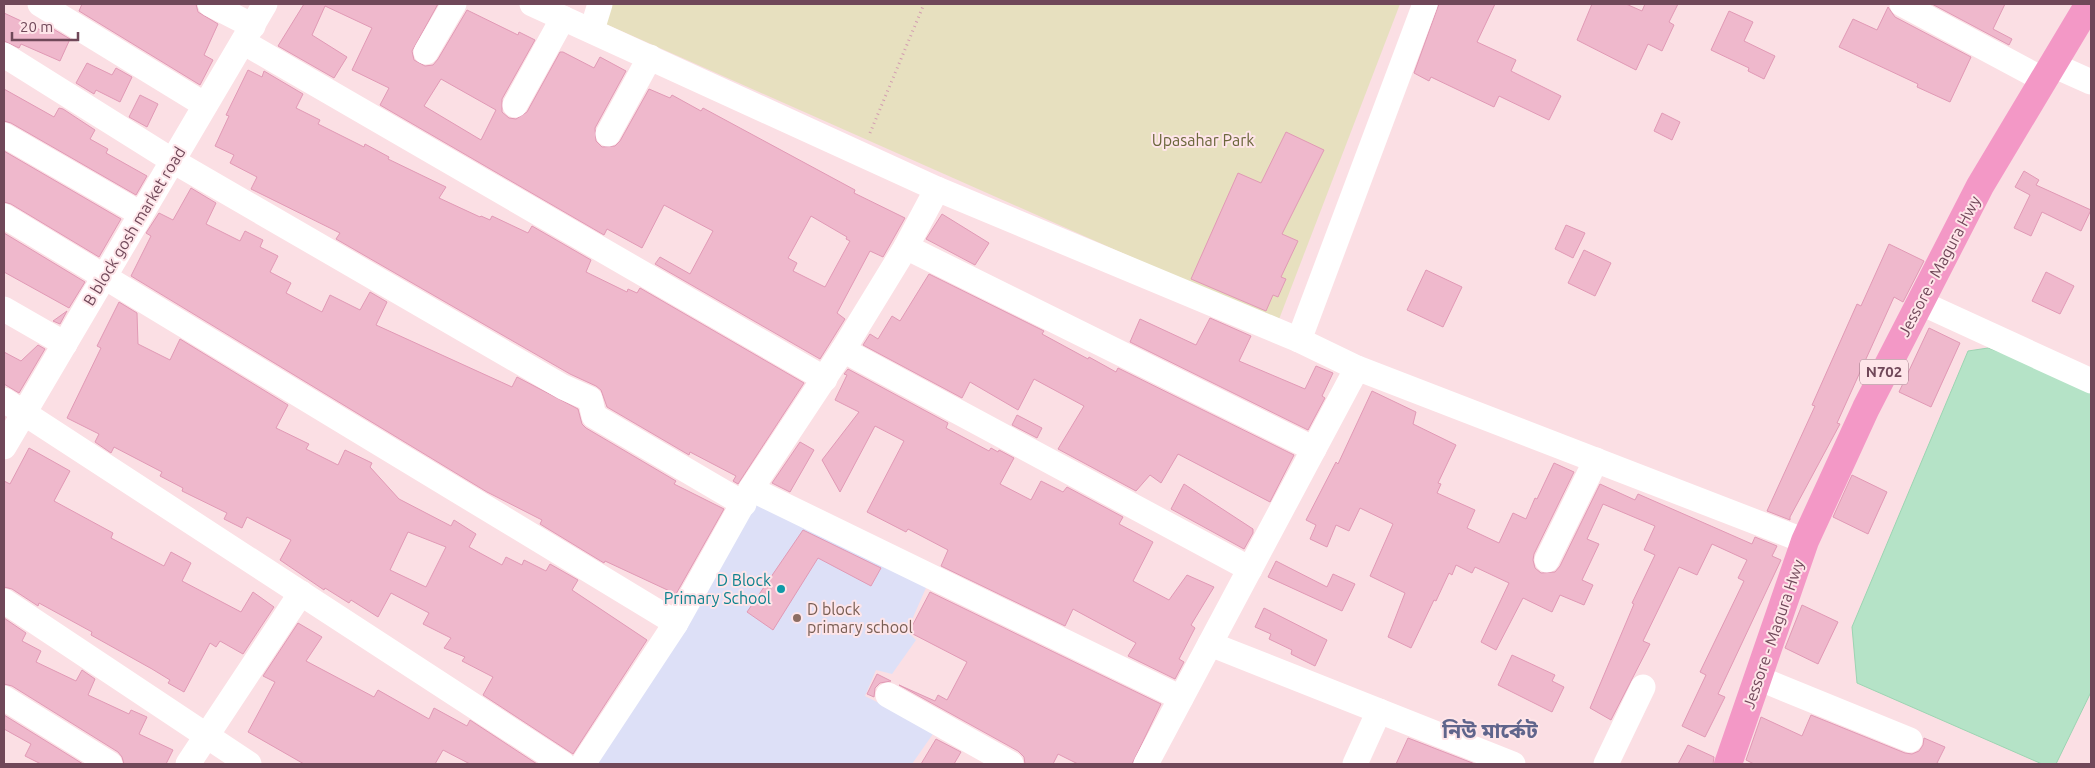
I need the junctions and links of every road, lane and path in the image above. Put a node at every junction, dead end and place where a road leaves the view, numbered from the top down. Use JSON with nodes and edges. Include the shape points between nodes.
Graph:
{"nodes":[{"id":1,"x":40,"y":4,"type":"edge"},
{"id":2,"x":210,"y":4,"type":"edge"},
{"id":3,"x":265,"y":4,"type":"edge"},
{"id":4,"x":454,"y":4,"type":"edge"},
{"id":5,"x":532,"y":4,"type":"edge"},
{"id":6,"x":600,"y":4,"type":"edge"},
{"id":7,"x":924,"y":4,"type":"edge"},
{"id":8,"x":1424,"y":4,"type":"edge"},
{"id":9,"x":1902,"y":4,"type":"edge"},
{"id":10,"x":2089,"y":4,"type":"edge"},
{"id":11,"x":563,"y":18,"type":"junction"},
{"id":12,"x":592,"y":30,"type":"junction"},
{"id":13,"x":248,"y":34,"type":"junction"},
{"id":14,"x":426,"y":52,"type":"dead end"},
{"id":15,"x":4,"y":55,"type":"edge"},
{"id":16,"x":650,"y":57,"type":"junction"},
{"id":17,"x":2048,"y":72,"type":"junction"},
{"id":18,"x":2091,"y":82,"type":"edge"},
{"id":19,"x":206,"y":105,"type":"junction"},
{"id":20,"x":514,"y":105,"type":"dead end"},
{"id":21,"x":608,"y":134,"type":"dead end"},
{"id":22,"x":4,"y":135,"type":"edge"},
{"id":23,"x":861,"y":154,"type":"junction"},
{"id":24,"x":173,"y":161,"type":"junction"},
{"id":25,"x":937,"y":189,"type":"junction"},
{"id":26,"x":141,"y":214,"type":"junction"},
{"id":27,"x":4,"y":216,"type":"edge"},
{"id":28,"x":906,"y":247,"type":"junction"},
{"id":29,"x":105,"y":276,"type":"junction"},
{"id":30,"x":1919,"y":302,"type":"junction"},
{"id":31,"x":4,"y":309,"type":"edge"},
{"id":32,"x":1299,"y":340,"type":"junction"},
{"id":33,"x":64,"y":344,"type":"junction"},
{"id":34,"x":843,"y":350,"type":"junction"},
{"id":35,"x":1357,"y":368,"type":"junction"},
{"id":36,"x":825,"y":379,"type":"junction"},
{"id":37,"x":2091,"y":381,"type":"edge"},
{"id":38,"x":14,"y":406,"type":"edge"},
{"id":39,"x":4,"y":447,"type":"edge"},
{"id":40,"x":1314,"y":449,"type":"junction"},
{"id":41,"x":1596,"y":460,"type":"junction"},
{"id":42,"x":748,"y":497,"type":"junction"},
{"id":43,"x":1805,"y":541,"type":"junction"},
{"id":44,"x":1547,"y":560,"type":"dead end"},
{"id":45,"x":1250,"y":569,"type":"junction"},
{"id":46,"x":301,"y":593,"type":"junction"},
{"id":47,"x":4,"y":600,"type":"edge"},
{"id":48,"x":676,"y":623,"type":"junction"},
{"id":49,"x":1210,"y":644,"type":"junction"},
{"id":50,"x":1758,"y":678,"type":"junction"},
{"id":51,"x":1643,"y":687,"type":"dead end"},
{"id":52,"x":888,"y":695,"type":"dead end"},
{"id":53,"x":4,"y":698,"type":"edge"},
{"id":54,"x":1181,"y":698,"type":"junction"},
{"id":55,"x":1379,"y":711,"type":"junction"},
{"id":56,"x":207,"y":736,"type":"junction"},
{"id":57,"x":1910,"y":740,"type":"dead end"},
{"id":58,"x":110,"y":764,"type":"edge"},
{"id":59,"x":188,"y":764,"type":"edge"},
{"id":60,"x":249,"y":764,"type":"edge"},
{"id":61,"x":563,"y":764,"type":"edge"},
{"id":62,"x":583,"y":764,"type":"edge"},
{"id":63,"x":1011,"y":764,"type":"edge"},
{"id":64,"x":1146,"y":764,"type":"edge"},
{"id":65,"x":1355,"y":764,"type":"edge"},
{"id":66,"x":1513,"y":764,"type":"edge"},
{"id":67,"x":1606,"y":764,"type":"edge"},
{"id":68,"x":1728,"y":764,"type":"edge"}],
"edges":[{"from":1,"to":19,"type":"street"},
{"from":2,"to":13,"type":"street"},
{"from":3,"to":13,"type":"street","name":"B block gosh market road"},
{"from":4,"to":14,"type":"street"},
{"from":5,"to":11,"type":"street"},
{"from":6,"to":12,"type":"street"},
{"from":7,"to":23,"type":"path"},
{"from":8,"to":32,"type":"street"},
{"from":9,"to":17,"type":"street"},
{"from":10,"to":17,"type":"highway","name":"Jessore - Magura Hwy","number":"N702"},
{"from":11,"to":12,"type":"street"},
{"from":11,"to":20,"type":"street"},
{"from":12,"to":16,"type":"street"},
{"from":13,"to":19,"type":"street","name":"B block gosh market road"},
{"from":13,"to":36,"type":"street"},
{"from":15,"to":24,"type":"street"},
{"from":16,"to":21,"type":"street"},
{"from":16,"to":23,"type":"street"},
{"from":17,"to":18,"type":"street"},
{"from":17,"to":30,"type":"highway","name":"Jessore - Magura Hwy","number":"N702","via":[[1980,186]]},
{"from":19,"to":24,"type":"street","name":"B block gosh market road"},
{"from":22,"to":26,"type":"street"},
{"from":23,"to":25,"type":"street"},
{"from":24,"to":26,"type":"street","name":"B block gosh market road"},
{"from":24,"to":42,"type":"street","via":[[590,400],[594,416]]},
{"from":25,"to":28,"type":"street"},
{"from":25,"to":32,"type":"street"},
{"from":26,"to":29,"type":"street","name":"B block gosh market road"},
{"from":27,"to":29,"type":"street"},
{"from":28,"to":34,"type":"street"},
{"from":28,"to":40,"type":"street"},
{"from":29,"to":33,"type":"street","name":"B block gosh market road"},
{"from":29,"to":48,"type":"street"},
{"from":30,"to":37,"type":"street"},
{"from":30,"to":43,"type":"highway","name":"Jessore - Magura Hwy","number":"N702"},
{"from":31,"to":33,"type":"street"},
{"from":32,"to":35,"type":"street"},
{"from":33,"to":38,"type":"street","name":"B block gosh market road"},
{"from":34,"to":36,"type":"street"},
{"from":34,"to":45,"type":"street"},
{"from":35,"to":40,"type":"street"},
{"from":35,"to":41,"type":"street"},
{"from":36,"to":42,"type":"street"},
{"from":38,"to":39,"type":"street","name":"B block gosh market road"},
{"from":38,"to":46,"type":"street"},
{"from":40,"to":45,"type":"street"},
{"from":41,"to":43,"type":"street"},
{"from":41,"to":44,"type":"street"},
{"from":42,"to":48,"type":"street"},
{"from":42,"to":54,"type":"street"},
{"from":43,"to":50,"type":"highway","name":"Jessore - Magura Hwy","number":"N702"},
{"from":45,"to":49,"type":"street"},
{"from":46,"to":56,"type":"street"},
{"from":46,"to":61,"type":"street"},
{"from":47,"to":56,"type":"street"},
{"from":48,"to":62,"type":"street"},
{"from":49,"to":54,"type":"street"},
{"from":49,"to":55,"type":"street"},
{"from":50,"to":57,"type":"street"},
{"from":50,"to":68,"type":"highway","name":"Jessore - Magura Hwy","number":"N702"},
{"from":51,"to":67,"type":"street"},
{"from":52,"to":63,"type":"street"},
{"from":53,"to":58,"type":"street"},
{"from":54,"to":64,"type":"street"},
{"from":55,"to":65,"type":"street"},
{"from":55,"to":66,"type":"street"},
{"from":56,"to":59,"type":"street"},
{"from":56,"to":60,"type":"street"}]}
